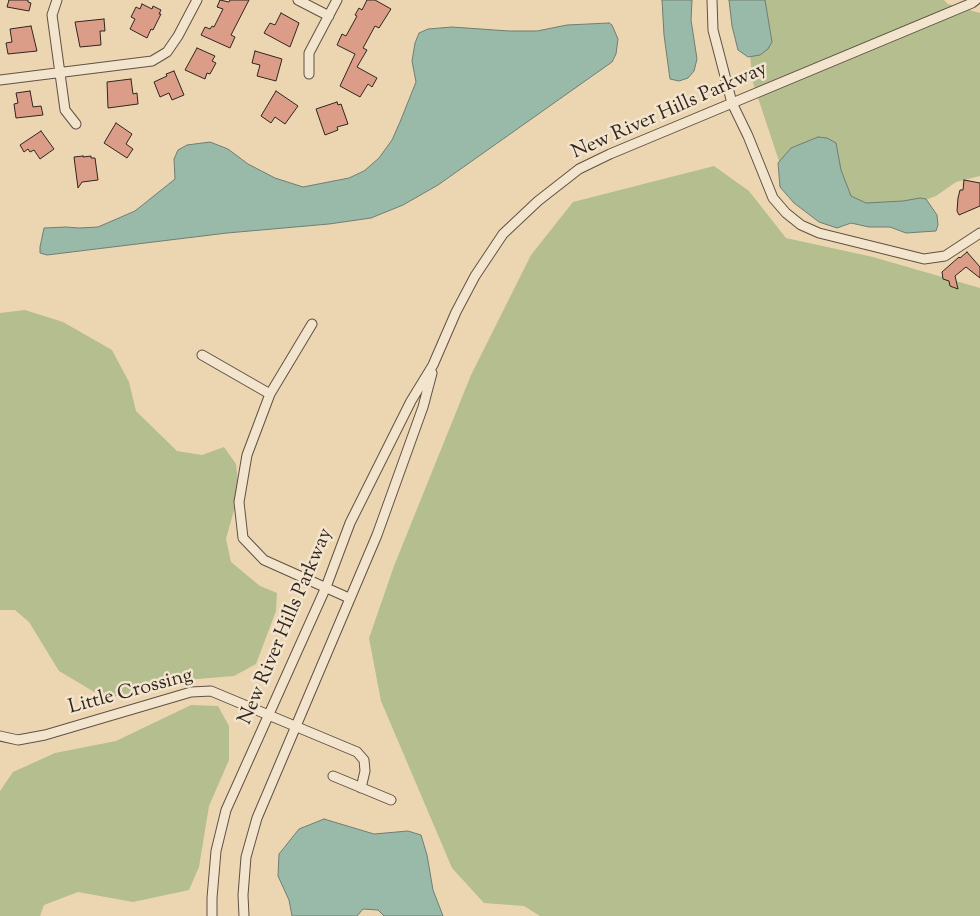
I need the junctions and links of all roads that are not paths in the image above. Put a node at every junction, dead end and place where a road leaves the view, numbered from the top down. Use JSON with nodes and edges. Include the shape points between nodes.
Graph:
{"nodes":[{"id":1,"x":57,"y":0,"type":"edge"},
{"id":2,"x":197,"y":0,"type":"edge"},
{"id":3,"x":298,"y":0,"type":"edge"},
{"id":4,"x":337,"y":0,"type":"edge"},
{"id":5,"x":712,"y":0,"type":"edge"},
{"id":6,"x":976,"y":0,"type":"edge"},
{"id":7,"x":329,"y":16,"type":"junction"},
{"id":8,"x":60,"y":73,"type":"junction"},
{"id":9,"x":309,"y":74,"type":"dead end"},
{"id":10,"x":0,"y":80,"type":"edge"},
{"id":11,"x":732,"y":104,"type":"junction"},
{"id":12,"x":76,"y":124,"type":"dead end"},
{"id":13,"x":980,"y":233,"type":"edge"},
{"id":14,"x":312,"y":324,"type":"dead end"},
{"id":15,"x":202,"y":355,"type":"dead end"},
{"id":16,"x":433,"y":365,"type":"junction"},
{"id":17,"x":270,"y":394,"type":"junction"},
{"id":18,"x":326,"y":587,"type":"junction"},
{"id":19,"x":349,"y":598,"type":"junction"},
{"id":20,"x":269,"y":714,"type":"junction"},
{"id":21,"x":295,"y":727,"type":"junction"},
{"id":22,"x":0,"y":736,"type":"edge"},
{"id":23,"x":333,"y":776,"type":"dead end"},
{"id":24,"x":361,"y":788,"type":"junction"},
{"id":25,"x":391,"y":800,"type":"dead end"},
{"id":26,"x":212,"y":916,"type":"edge"},
{"id":27,"x":244,"y":916,"type":"edge"}],
"edges":[{"from":1,"to":8,"type":"street","via":[[52,15]]},
{"from":2,"to":8,"type":"street","via":[[167,52],[152,61]]},
{"from":3,"to":7,"type":"street"},
{"from":4,"to":7,"type":"street"},
{"from":5,"to":11,"type":"street","via":[[713,30]]},
{"from":6,"to":11,"type":"street","name":"New River Hills Parkway"},
{"from":7,"to":9,"type":"street","via":[[309,53]]},
{"from":8,"to":10,"type":"street"},
{"from":8,"to":12,"type":"street","via":[[66,110]]},
{"from":11,"to":13,"type":"street","via":[[773,198],[801,225],[819,234],[924,259],[945,256]]},
{"from":11,"to":16,"type":"street","name":"New River Hills Parkway","via":[[579,169],[538,201],[503,234],[475,276]]},
{"from":14,"to":17,"type":"street"},
{"from":15,"to":17,"type":"street"},
{"from":16,"to":18,"type":"street","name":"New River Hills Parkway","via":[[411,401],[354,514]]},
{"from":16,"to":19,"type":"street","name":"New River Hills Parkway","via":[[423,407],[399,475]]},
{"from":17,"to":18,"type":"street","via":[[247,455],[239,502],[243,538],[264,560]]},
{"from":18,"to":19,"type":"street"},
{"from":18,"to":20,"type":"street","name":"New River Hills Parkway"},
{"from":19,"to":21,"type":"street","name":"New River Hills Parkway"},
{"from":20,"to":21,"type":"street","name":"Little Crossing"},
{"from":20,"to":22,"type":"street","name":"Little Crossing","via":[[211,691],[191,692],[45,735],[18,740]]},
{"from":20,"to":26,"type":"street","name":"New River Hills Parkway","via":[[226,810],[216,851]]},
{"from":21,"to":24,"type":"street","name":"Little Crossing","via":[[357,752],[364,760]]},
{"from":21,"to":27,"type":"street","name":"New River Hills Parkway","via":[[256,818],[246,856]]},
{"from":23,"to":24,"type":"street"},
{"from":24,"to":25,"type":"street"}]}
